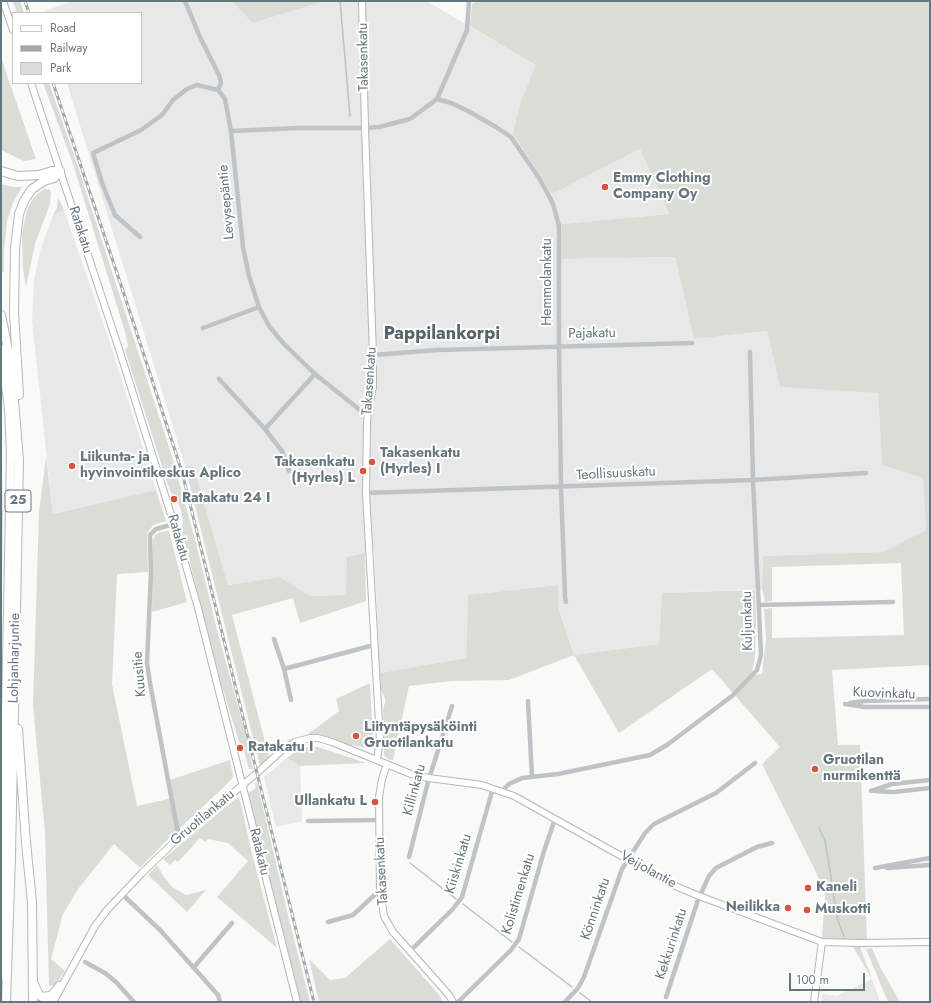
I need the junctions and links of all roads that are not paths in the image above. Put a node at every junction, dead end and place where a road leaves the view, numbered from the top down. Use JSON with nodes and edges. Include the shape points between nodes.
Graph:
{"nodes":[{"id":1,"x":3,"y":1,"type":"edge"},
{"id":2,"x":185,"y":1,"type":"edge"},
{"id":3,"x":362,"y":1,"type":"edge"},
{"id":4,"x":469,"y":1,"type":"edge"},
{"id":5,"x":12,"y":27,"type":"edge"},
{"id":6,"x":31,"y":84,"type":"edge"},
{"id":7,"x":218,"y":90,"type":"junction"},
{"id":8,"x":437,"y":99,"type":"junction"},
{"id":9,"x":365,"y":128,"type":"junction"},
{"id":10,"x":231,"y":131,"type":"junction"},
{"id":11,"x":1,"y":171,"type":"edge"},
{"id":12,"x":60,"y":171,"type":"junction"},
{"id":13,"x":140,"y":237,"type":"dead end"},
{"id":14,"x":259,"y":307,"type":"junction"},
{"id":15,"x":1,"y":315,"type":"edge"},
{"id":16,"x":203,"y":328,"type":"dead end"},
{"id":17,"x":692,"y":343,"type":"dead end"},
{"id":18,"x":558,"y":346,"type":"junction"},
{"id":19,"x":1,"y":349,"type":"edge"},
{"id":20,"x":750,"y":352,"type":"dead end"},
{"id":21,"x":373,"y":354,"type":"junction"},
{"id":22,"x":315,"y":374,"type":"junction"},
{"id":23,"x":218,"y":379,"type":"dead end"},
{"id":24,"x":368,"y":410,"type":"junction"},
{"id":25,"x":266,"y":429,"type":"junction"},
{"id":26,"x":18,"y":439,"type":"junction"},
{"id":27,"x":288,"y":471,"type":"dead end"},
{"id":28,"x":866,"y":474,"type":"dead end"},
{"id":29,"x":753,"y":480,"type":"junction"},
{"id":30,"x":561,"y":487,"type":"junction"},
{"id":31,"x":366,"y":494,"type":"junction"},
{"id":32,"x":174,"y":524,"type":"junction"},
{"id":33,"x":566,"y":602,"type":"dead end"},
{"id":34,"x":893,"y":602,"type":"dead end"},
{"id":35,"x":759,"y":605,"type":"junction"},
{"id":36,"x":274,"y":639,"type":"dead end"},
{"id":37,"x":374,"y":645,"type":"junction"},
{"id":38,"x":284,"y":669,"type":"junction"},
{"id":39,"x":10,"y":689,"type":"junction"},
{"id":40,"x":930,"y":699,"type":"edge"},
{"id":41,"x":291,"y":700,"type":"dead end"},
{"id":42,"x":528,"y":701,"type":"dead end"},
{"id":43,"x":452,"y":706,"type":"dead end"},
{"id":44,"x":930,"y":707,"type":"edge"},
{"id":45,"x":1,"y":733,"type":"edge"},
{"id":46,"x":377,"y":760,"type":"junction"},
{"id":47,"x":755,"y":763,"type":"dead end"},
{"id":48,"x":387,"y":764,"type":"junction"},
{"id":49,"x":532,"y":777,"type":"junction"},
{"id":50,"x":429,"y":778,"type":"junction"},
{"id":51,"x":930,"y":780,"type":"edge"},
{"id":52,"x":242,"y":784,"type":"junction"},
{"id":53,"x":493,"y":788,"type":"junction"},
{"id":54,"x":930,"y":788,"type":"edge"},
{"id":55,"x":502,"y":791,"type":"junction"},
{"id":56,"x":555,"y":818,"type":"junction"},
{"id":57,"x":380,"y":820,"type":"junction"},
{"id":58,"x":308,"y":821,"type":"dead end"},
{"id":59,"x":181,"y":836,"type":"junction"},
{"id":60,"x":772,"y":843,"type":"dead end"},
{"id":61,"x":409,"y":857,"type":"dead end"},
{"id":62,"x":930,"y":858,"type":"edge"},
{"id":63,"x":628,"y":860,"type":"junction"},
{"id":64,"x":930,"y":865,"type":"edge"},
{"id":65,"x":380,"y":890,"type":"junction"},
{"id":66,"x":122,"y":894,"type":"junction"},
{"id":67,"x":699,"y":896,"type":"junction"},
{"id":68,"x":328,"y":922,"type":"dead end"},
{"id":69,"x":232,"y":923,"type":"dead end"},
{"id":70,"x":822,"y":942,"type":"junction"},
{"id":71,"x":930,"y":942,"type":"edge"},
{"id":72,"x":410,"y":951,"type":"junction"},
{"id":73,"x":85,"y":962,"type":"dead end"},
{"id":74,"x":194,"y":968,"type":"junction"},
{"id":75,"x":1,"y":975,"type":"edge"},
{"id":76,"x":33,"y":977,"type":"junction"},
{"id":77,"x":666,"y":997,"type":"dead end"},
{"id":78,"x":49,"y":1000,"type":"edge"},
{"id":79,"x":6,"y":1002,"type":"edge"},
{"id":80,"x":33,"y":1002,"type":"edge"},
{"id":81,"x":134,"y":1002,"type":"edge"},
{"id":82,"x":220,"y":1002,"type":"edge"},
{"id":83,"x":297,"y":1002,"type":"edge"},
{"id":84,"x":453,"y":1002,"type":"edge"},
{"id":85,"x":458,"y":1002,"type":"edge"},
{"id":86,"x":565,"y":1002,"type":"edge"},
{"id":87,"x":814,"y":1002,"type":"edge"}],
"edges":[{"from":1,"to":5,"type":"street"},
{"from":2,"to":7,"type":"street","via":[[219,75],[221,83]]},
{"from":3,"to":9,"type":"street","name":"Takasenkatu"},
{"from":4,"to":8,"type":"street","via":[[467,30]]},
{"from":6,"to":12,"type":"street","name":"Ratakatu"},
{"from":7,"to":10,"type":"street","name":"Levysepäntie","via":[[225,99]]},
{"from":7,"to":13,"type":"street","via":[[197,85],[187,89],[173,100],[162,115],[141,130],[93,153],[115,215]]},
{"from":8,"to":9,"type":"street","via":[[410,119],[392,125]]},
{"from":8,"to":18,"type":"street","name":"Hemmolankatu","via":[[451,103],[511,137],[553,204],[559,226]]},
{"from":9,"to":10,"type":"street"},
{"from":9,"to":21,"type":"street","name":"Takasenkatu"},
{"from":10,"to":14,"type":"street","name":"Levysepäntie","via":[[243,247]]},
{"from":11,"to":12,"type":"highway","via":[[18,176]]},
{"from":12,"to":26,"type":"highway","via":[[54,178],[32,189],[19,214],[15,249],[14,313],[21,422]]},
{"from":12,"to":32,"type":"street","name":"Ratakatu"},
{"from":14,"to":16,"type":"street"},
{"from":14,"to":22,"type":"street","name":"Levysepäntie","via":[[269,326],[284,344]]},
{"from":15,"to":26,"type":"highway","name":"Lohjanharjuntie","number":"25","via":[[11,364]]},
{"from":17,"to":18,"type":"street","name":"Pajakatu"},
{"from":18,"to":21,"type":"street","name":"Pajakatu"},
{"from":18,"to":30,"type":"street","name":"Hemmolankatu"},
{"from":19,"to":39,"type":"highway","name":"Lohjanharjuntie","number":"25","via":[[9,410],[11,453]]},
{"from":20,"to":29,"type":"street","name":"Kuljunkatu"},
{"from":21,"to":24,"type":"street","name":"Takasenkatu","via":[[373,387]]},
{"from":22,"to":24,"type":"street","name":"Levysepäntie","via":[[360,410]]},
{"from":22,"to":25,"type":"street"},
{"from":23,"to":25,"type":"street"},
{"from":24,"to":31,"type":"street","name":"Takasenkatu"},
{"from":25,"to":27,"type":"street","via":[[282,451]]},
{"from":26,"to":39,"type":"highway","name":"Lohjanharjuntie","number":"25"},
{"from":28,"to":29,"type":"street","name":"Teollisuuskatu"},
{"from":29,"to":30,"type":"street","name":"Teollisuuskatu"},
{"from":29,"to":35,"type":"street","name":"Kuljunkatu"},
{"from":30,"to":31,"type":"street","name":"Teollisuuskatu"},
{"from":30,"to":33,"type":"street","name":"Hemmolankatu"},
{"from":31,"to":37,"type":"street","name":"Takasenkatu"},
{"from":32,"to":52,"type":"street","name":"Ratakatu"},
{"from":32,"to":59,"type":"street","name":"Kuusitie","via":[[156,529],[150,535],[147,663],[177,828]]},
{"from":34,"to":35,"type":"street"},
{"from":35,"to":49,"type":"street","name":"Kuljunkatu","via":[[761,655],[757,670],[732,696],[650,755]]},
{"from":36,"to":38,"type":"street"},
{"from":37,"to":38,"type":"street"},
{"from":37,"to":46,"type":"street","name":"Takasenkatu","via":[[380,741]]},
{"from":38,"to":41,"type":"street"},
{"from":39,"to":45,"type":"highway"},
{"from":39,"to":75,"type":"highway","name":"Lohjanharjuntie","number":"25"},
{"from":39,"to":76,"type":"highway","via":[[32,902]]},
{"from":39,"to":79,"type":"highway","name":"Lohjanharjuntie","number":"25","via":[[11,848]]},
{"from":40,"to":44,"type":"street","name":"Kuovinkatu","via":[[845,704],[865,707]]},
{"from":42,"to":49,"type":"street"},
{"from":43,"to":50,"type":"street","name":"Killinkatu"},
{"from":46,"to":48,"type":"street","name":"Veijolantie"},
{"from":46,"to":52,"type":"street","name":"Gruotilankatu","via":[[318,738],[303,739],[282,750]]},
{"from":47,"to":63,"type":"street","name":"Könninkatu","via":[[716,793],[649,828]]},
{"from":48,"to":50,"type":"street","name":"Veijolantie"},
{"from":48,"to":57,"type":"street","name":"Takasenkatu","via":[[379,797]]},
{"from":49,"to":55,"type":"street","name":"Kuljunkatu","via":[[514,780]]},
{"from":50,"to":53,"type":"street","name":"Veijolantie"},
{"from":50,"to":61,"type":"street","name":"Killinkatu"},
{"from":51,"to":54,"type":"street","via":[[892,784],[871,791],[894,792]]},
{"from":52,"to":59,"type":"street","name":"Gruotilankatu"},
{"from":52,"to":83,"type":"street","name":"Ratakatu"},
{"from":53,"to":55,"type":"street","name":"Veijolantie"},
{"from":53,"to":72,"type":"street","name":"Kiiskinkatu","via":[[462,898]]},
{"from":55,"to":56,"type":"street","name":"Veijolantie"},
{"from":56,"to":63,"type":"street","name":"Veijolantie"},
{"from":56,"to":85,"type":"street","name":"Kolistimenkatu","via":[[519,939]]},
{"from":57,"to":58,"type":"street"},
{"from":57,"to":65,"type":"street","name":"Takasenkatu"},
{"from":59,"to":66,"type":"street","name":"Gruotilankatu"},
{"from":60,"to":67,"type":"street","name":"Kekkurinkatu","via":[[757,847],[716,868]]},
{"from":62,"to":64,"type":"street","via":[[875,868]]},
{"from":63,"to":67,"type":"street","name":"Veijolantie","via":[[659,878]]},
{"from":63,"to":86,"type":"street","name":"Könninkatu","via":[[622,869],[584,977]]},
{"from":65,"to":68,"type":"street","via":[[353,915]]},
{"from":65,"to":72,"type":"street","name":"Takasenkatu","via":[[384,916],[393,932]]},
{"from":66,"to":74,"type":"street","via":[[156,926]]},
{"from":66,"to":78,"type":"street","name":"Gruotilankatu","via":[[95,926],[70,971]]},
{"from":67,"to":70,"type":"street","name":"Veijolantie"},
{"from":67,"to":77,"type":"street","name":"Kekkurinkatu"},
{"from":69,"to":74,"type":"street"},
{"from":70,"to":71,"type":"street","name":"Veijolantie"},
{"from":70,"to":87,"type":"street"},
{"from":72,"to":84,"type":"street","name":"Takasenkatu"},
{"from":73,"to":81,"type":"street","via":[[105,973]]},
{"from":74,"to":82,"type":"street","via":[[218,995]]},
{"from":76,"to":78,"type":"highway","via":[[39,995]]},
{"from":76,"to":80,"type":"highway"}]}
